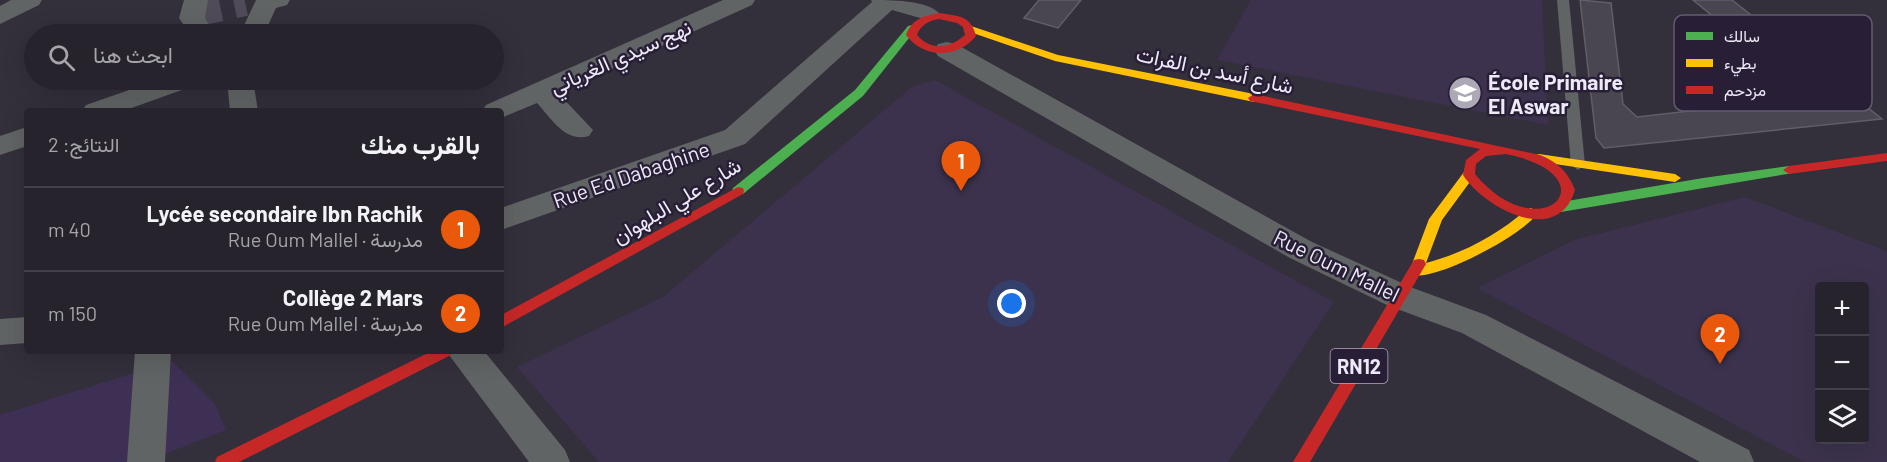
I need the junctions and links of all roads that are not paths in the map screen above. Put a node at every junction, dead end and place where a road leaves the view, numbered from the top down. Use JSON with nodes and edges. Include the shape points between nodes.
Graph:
{"nodes":[{"id":1,"x":30,"y":0,"type":"edge"},
{"id":2,"x":196,"y":0,"type":"edge"},
{"id":3,"x":743,"y":0,"type":"edge"},
{"id":4,"x":887,"y":0,"type":"edge"},
{"id":5,"x":1563,"y":0,"type":"edge"},
{"id":6,"x":262,"y":1,"type":"edge"},
{"id":7,"x":696,"y":9,"type":"edge"},
{"id":8,"x":0,"y":16,"type":"edge"},
{"id":9,"x":925,"y":16,"type":"edge"},
{"id":10,"x":969,"y":23,"type":"junction"},
{"id":11,"x":196,"y":24,"type":"edge"},
{"id":12,"x":255,"y":24,"type":"edge"},
{"id":13,"x":941,"y":52,"type":"junction"},
{"id":14,"x":1055,"y":58,"type":"junction"},
{"id":15,"x":889,"y":77,"type":"dead end"},
{"id":16,"x":155,"y":90,"type":"edge"},
{"id":17,"x":241,"y":90,"type":"edge"},
{"id":18,"x":541,"y":92,"type":"junction"},
{"id":19,"x":859,"y":93,"type":"junction"},
{"id":20,"x":104,"y":108,"type":"edge"},
{"id":21,"x":244,"y":108,"type":"edge"},
{"id":22,"x":503,"y":108,"type":"edge"},
{"id":23,"x":1366,"y":121,"type":"junction"},
{"id":24,"x":579,"y":130,"type":"dead end"},
{"id":25,"x":24,"y":137,"type":"edge"},
{"id":26,"x":0,"y":146,"type":"edge"},
{"id":27,"x":1417,"y":146,"type":"dead end"},
{"id":28,"x":1506,"y":150,"type":"junction"},
{"id":29,"x":1887,"y":158,"type":"edge"},
{"id":30,"x":1539,"y":159,"type":"junction"},
{"id":31,"x":1578,"y":165,"type":"junction"},
{"id":32,"x":1465,"y":170,"type":"junction"},
{"id":33,"x":1703,"y":182,"type":"junction"},
{"id":34,"x":1561,"y":207,"type":"junction"},
{"id":35,"x":1532,"y":213,"type":"junction"},
{"id":36,"x":504,"y":218,"type":"edge"},
{"id":37,"x":1409,"y":284,"type":"junction"},
{"id":38,"x":504,"y":320,"type":"edge"},
{"id":39,"x":24,"y":330,"type":"edge"},
{"id":40,"x":0,"y":332,"type":"edge"},
{"id":41,"x":153,"y":354,"type":"edge"},
{"id":42,"x":440,"y":354,"type":"edge"},
{"id":43,"x":466,"y":354,"type":"edge"},
{"id":44,"x":146,"y":462,"type":"edge"},
{"id":45,"x":223,"y":462,"type":"edge"},
{"id":46,"x":551,"y":462,"type":"edge"},
{"id":47,"x":1301,"y":462,"type":"edge"},
{"id":48,"x":1735,"y":462,"type":"edge"}],
"edges":[{"from":1,"to":8,"type":"street"},
{"from":2,"to":11,"type":"street","via":[[192,18]]},
{"from":3,"to":7,"type":"street","name":"نهج سيدي الغرياني"},
{"from":4,"to":9,"type":"street"},
{"from":4,"to":36,"type":"street","name":"Rue Ed Dabaghine","via":[[735,137]]},
{"from":5,"to":31,"type":"lane"},
{"from":6,"to":12,"type":"street"},
{"from":7,"to":18,"type":"street","name":"نهج سيدي الغرياني"},
{"from":9,"to":10,"type":"street"},
{"from":9,"to":13,"type":"street","via":[[911,35],[920,46]]},
{"from":9,"to":19,"type":"street"},
{"from":10,"to":13,"type":"street","via":[[967,42]]},
{"from":10,"to":14,"type":"street"},
{"from":13,"to":14,"type":"street","via":[[987,51]]},
{"from":13,"to":37,"type":"street","name":"Rue Oum Mallel","via":[[1301,250]]},
{"from":14,"to":23,"type":"street","name":"شارع أسد بن الفرات"},
{"from":15,"to":19,"type":"street"},
{"from":16,"to":20,"type":"street"},
{"from":17,"to":21,"type":"street"},
{"from":18,"to":22,"type":"street","name":"نهج سيدي الغرياني"},
{"from":18,"to":24,"type":"street"},
{"from":19,"to":38,"type":"street","name":"شارع علي البلهوان","via":[[738,191]]},
{"from":23,"to":27,"type":"street"},
{"from":23,"to":28,"type":"street"},
{"from":25,"to":26,"type":"street"},
{"from":28,"to":30,"type":"street"},
{"from":28,"to":32,"type":"street","via":[[1483,152]]},
{"from":29,"to":33,"type":"street"},
{"from":30,"to":31,"type":"street"},
{"from":30,"to":34,"type":"street","via":[[1568,183],[1570,193]]},
{"from":31,"to":33,"type":"street"},
{"from":32,"to":35,"type":"street","via":[[1474,185],[1492,200]]},
{"from":32,"to":37,"type":"street","via":[[1436,219]]},
{"from":33,"to":34,"type":"street"},
{"from":34,"to":35,"type":"street"},
{"from":35,"to":37,"type":"street","via":[[1509,235]]},
{"from":37,"to":47,"type":"street","number":"RN12"},
{"from":37,"to":48,"type":"street","name":"Rue Oum Mallel","via":[[1474,324]]},
{"from":39,"to":40,"type":"street"},
{"from":41,"to":44,"type":"street"},
{"from":42,"to":45,"type":"street"},
{"from":43,"to":46,"type":"street"}]}
